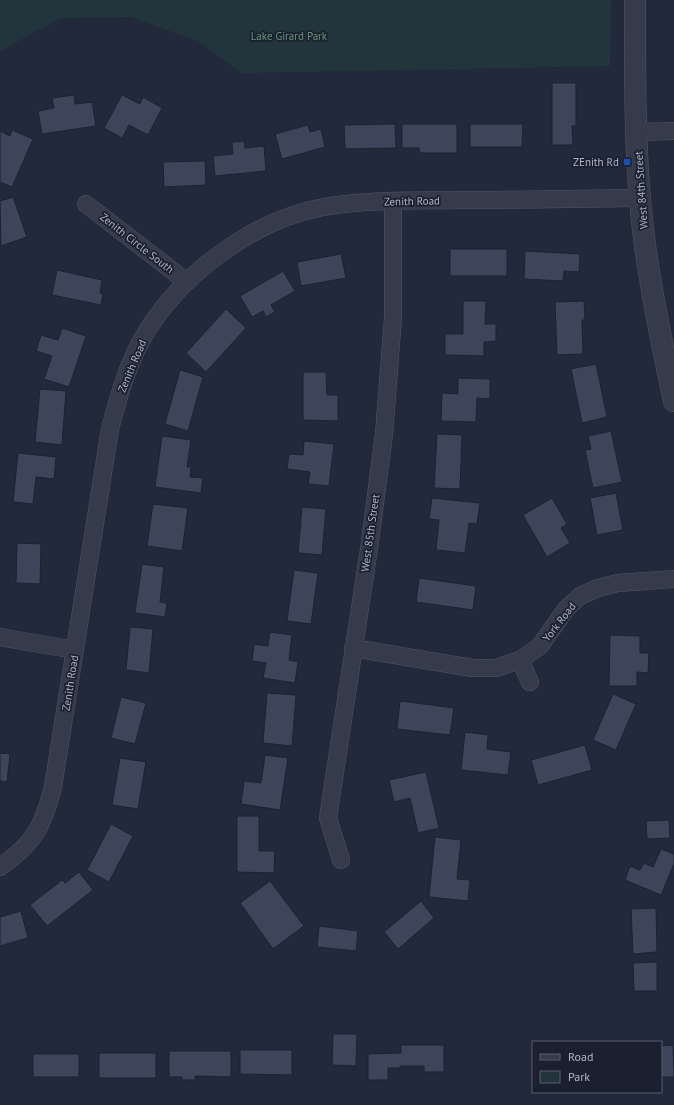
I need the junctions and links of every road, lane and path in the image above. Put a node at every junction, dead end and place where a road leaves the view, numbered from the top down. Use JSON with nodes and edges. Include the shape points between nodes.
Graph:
{"nodes":[{"id":1,"x":635,"y":0,"type":"edge"},
{"id":2,"x":674,"y":131,"type":"edge"},
{"id":3,"x":637,"y":132,"type":"junction"},
{"id":4,"x":640,"y":198,"type":"junction"},
{"id":5,"x":393,"y":201,"type":"junction"},
{"id":6,"x":86,"y":204,"type":"dead end"},
{"id":7,"x":187,"y":282,"type":"junction"},
{"id":8,"x":674,"y":400,"type":"edge"},
{"id":9,"x":674,"y":579,"type":"edge"},
{"id":10,"x":0,"y":637,"type":"edge"},
{"id":11,"x":353,"y":648,"type":"junction"},
{"id":12,"x":75,"y":650,"type":"junction"},
{"id":13,"x":520,"y":660,"type":"junction"},
{"id":14,"x":530,"y":682,"type":"dead end"},
{"id":15,"x":341,"y":860,"type":"dead end"},
{"id":16,"x":0,"y":867,"type":"edge"}],
"edges":[{"from":1,"to":3,"type":"street","name":"West 84th Street"},
{"from":2,"to":3,"type":"street"},
{"from":3,"to":4,"type":"street","name":"West 84th Street"},
{"from":4,"to":5,"type":"street","name":"Zenith Road"},
{"from":4,"to":8,"type":"street","name":"West 84th Street","via":[[656,317]]},
{"from":5,"to":7,"type":"street","name":"Zenith Road","via":[[323,207],[278,221],[237,242]]},
{"from":5,"to":11,"type":"street","name":"West 85th Street","via":[[393,318],[384,434]]},
{"from":6,"to":7,"type":"street","name":"Zenith Circle South"},
{"from":7,"to":12,"type":"street","name":"Zenith Road","via":[[168,302],[141,341],[122,384],[110,429]]},
{"from":9,"to":13,"type":"street","name":"York Road","via":[[618,583],[580,596],[566,609],[540,646]]},
{"from":10,"to":12,"type":"street"},
{"from":11,"to":13,"type":"street","name":"York Road","via":[[472,668],[496,668]]},
{"from":11,"to":15,"type":"street","name":"West 85th Street","via":[[328,818]]},
{"from":12,"to":16,"type":"street","name":"Zenith Road","via":[[53,787],[46,813],[34,837],[16,856]]},
{"from":13,"to":14,"type":"street"}]}
